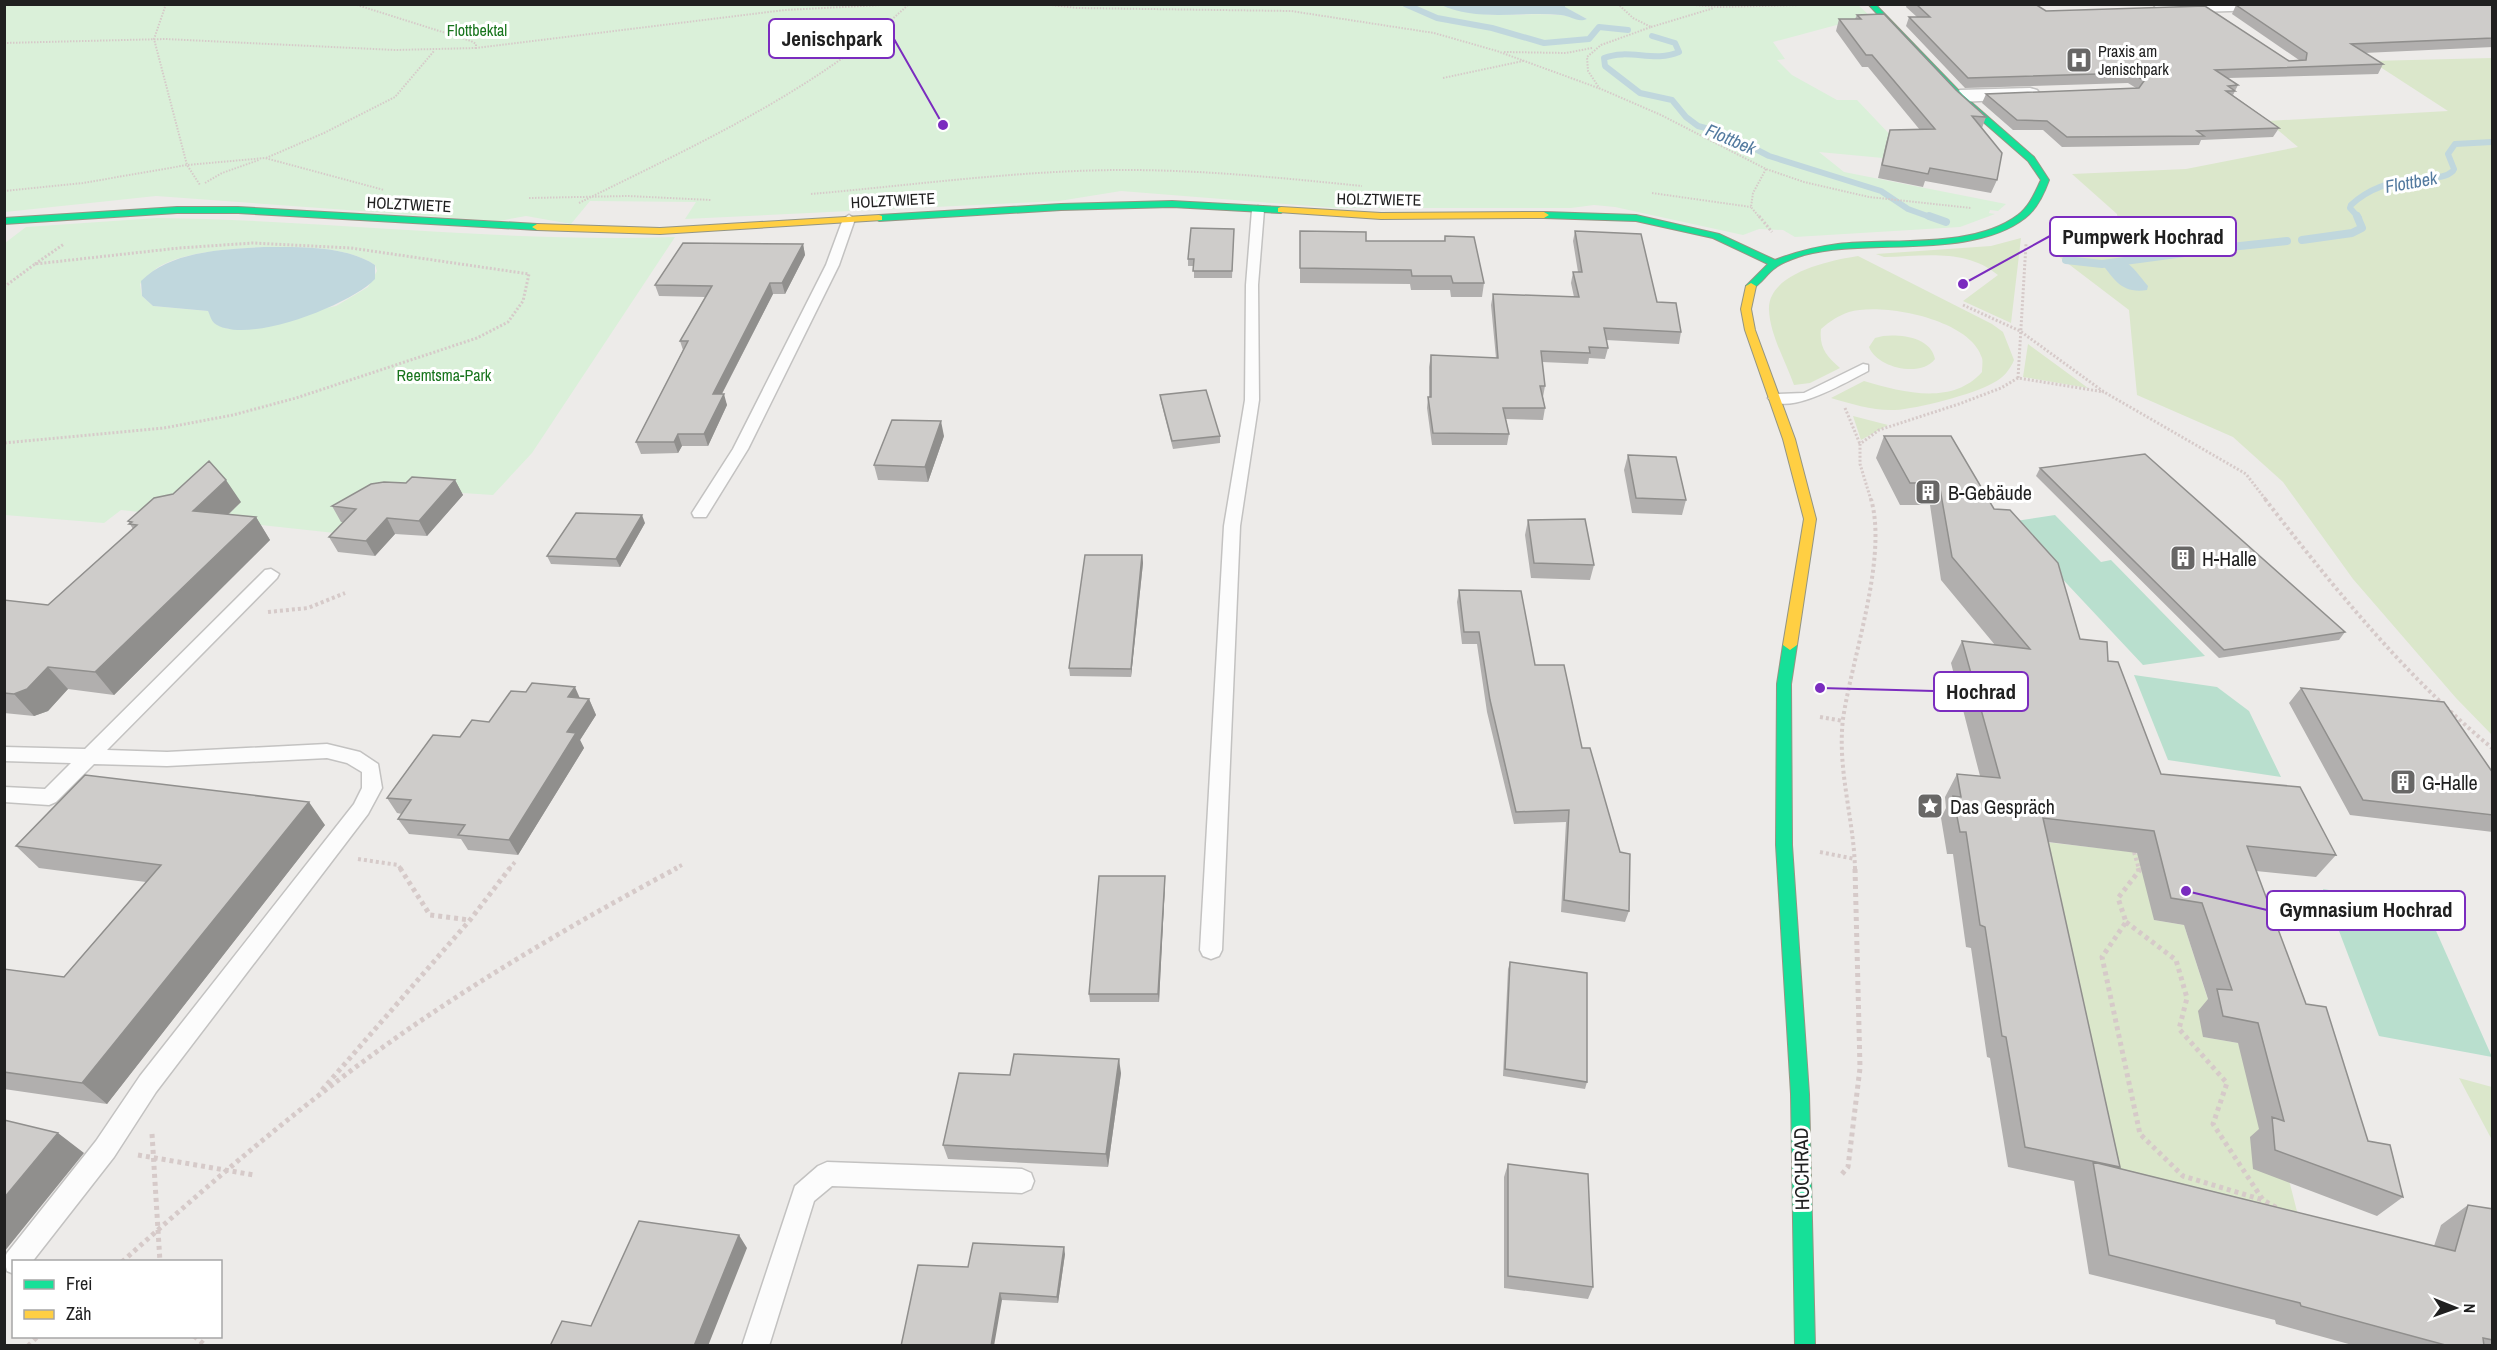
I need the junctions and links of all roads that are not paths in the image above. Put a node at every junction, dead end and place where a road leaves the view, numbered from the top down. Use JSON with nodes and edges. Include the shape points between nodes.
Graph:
{"nodes":[{"id":1,"x":1871,"y":4,"type":"edge"},
{"id":2,"x":2295,"y":4,"type":"edge"},
{"id":3,"x":2206,"y":7,"type":"junction"},
{"id":4,"x":2149,"y":9,"type":"edge"},
{"id":5,"x":2225,"y":20,"type":"edge"},
{"id":6,"x":2054,"y":93,"type":"edge"},
{"id":7,"x":1960,"y":96,"type":"junction"},
{"id":8,"x":1258,"y":210,"type":"junction"},
{"id":9,"x":849,"y":219,"type":"junction"},
{"id":10,"x":4,"y":221,"type":"edge"},
{"id":11,"x":1775,"y":264,"type":"junction"},
{"id":12,"x":1863,"y":368,"type":"dead end"},
{"id":13,"x":1775,"y":398,"type":"junction"},
{"id":14,"x":700,"y":513,"type":"dead end"},
{"id":15,"x":271,"y":574,"type":"dead end"},
{"id":16,"x":4,"y":754,"type":"edge"},
{"id":17,"x":88,"y":755,"type":"junction"},
{"id":18,"x":4,"y":794,"type":"edge"},
{"id":19,"x":1211,"y":950,"type":"dead end"},
{"id":20,"x":1022,"y":1181,"type":"dead end"},
{"id":21,"x":17,"y":1260,"type":"edge"},
{"id":22,"x":755,"y":1346,"type":"edge"},
{"id":23,"x":1805,"y":1346,"type":"edge"}],
"edges":[{"from":1,"to":7,"type":"street","name":"HOCHRAD"},
{"from":2,"to":3,"type":"street"},
{"from":3,"to":4,"type":"street"},
{"from":3,"to":5,"type":"street"},
{"from":6,"to":7,"type":"street"},
{"from":7,"to":11,"type":"street","name":"HOCHRAD","via":[[2042,172],[2044,188],[2020,218],[1977,234],[1826,248],[1798,253]]},
{"from":8,"to":9,"type":"street","name":"HOLZTWIETE","via":[[1135,204]]},
{"from":8,"to":11,"type":"street","name":"HOLZTWIETE","via":[[1381,216],[1636,218],[1716,236]]},
{"from":8,"to":19,"type":"lane","via":[[1252,285],[1252,400],[1232,526]]},
{"from":9,"to":10,"type":"street","name":"HOLZTWIETE","via":[[660,231],[238,210]]},
{"from":9,"to":14,"type":"lane","via":[[827,280],[795,336],[724,483]]},
{"from":11,"to":13,"type":"street","name":"HOCHRAD","via":[[1751,284],[1746,307],[1749,327]]},
{"from":12,"to":13,"type":"lane","via":[[1807,397]]},
{"from":13,"to":23,"type":"street","name":"HOCHRAD","via":[[1810,519],[1784,684],[1784,845],[1800,1094]]},
{"from":15,"to":17,"type":"lane"},
{"from":16,"to":17,"type":"lane"},
{"from":17,"to":18,"type":"lane","via":[[49,797]]},
{"from":17,"to":21,"type":"lane","via":[[166,759],[327,751],[353,757],[371,769],[372,788],[361,809]]},
{"from":20,"to":22,"type":"lane","via":[[827,1174],[804,1194]]}]}
